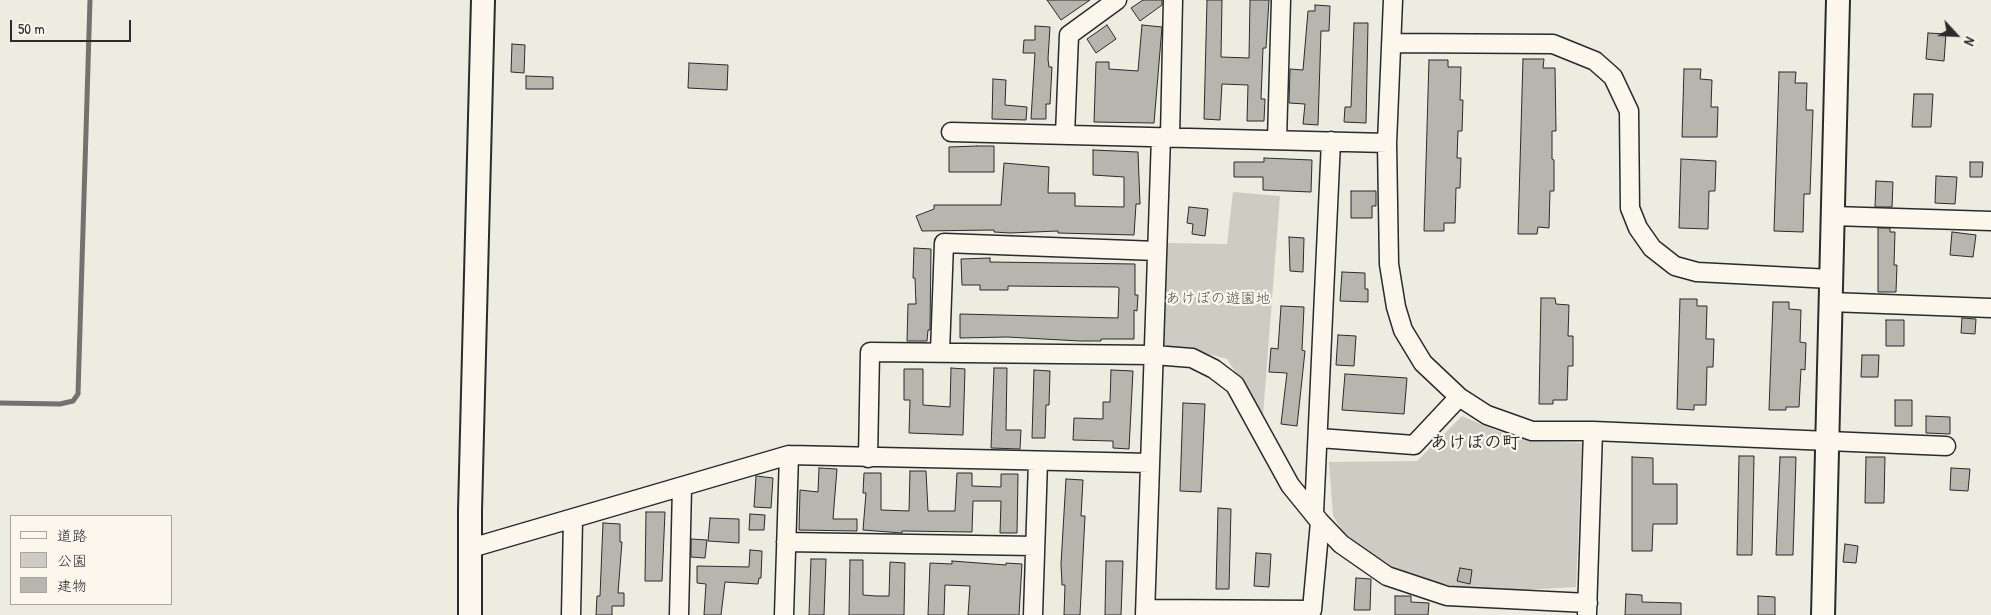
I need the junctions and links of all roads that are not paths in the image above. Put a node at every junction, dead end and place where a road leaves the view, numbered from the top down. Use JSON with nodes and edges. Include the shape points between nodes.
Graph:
{"nodes":[{"id":1,"x":483,"y":0,"type":"edge"},
{"id":2,"x":1117,"y":0,"type":"edge"},
{"id":3,"x":1174,"y":0,"type":"edge"},
{"id":4,"x":1281,"y":0,"type":"edge"},
{"id":5,"x":1393,"y":0,"type":"edge"},
{"id":6,"x":1838,"y":0,"type":"edge"},
{"id":7,"x":1391,"y":43,"type":"junction"},
{"id":8,"x":951,"y":132,"type":"dead end"},
{"id":9,"x":1065,"y":135,"type":"junction"},
{"id":10,"x":1166,"y":137,"type":"junction"},
{"id":11,"x":1276,"y":140,"type":"junction"},
{"id":12,"x":1331,"y":141,"type":"junction"},
{"id":13,"x":1387,"y":143,"type":"junction"},
{"id":14,"x":1833,"y":216,"type":"junction"},
{"id":15,"x":1991,"y":221,"type":"edge"},
{"id":16,"x":1157,"y":250,"type":"junction"},
{"id":17,"x":1831,"y":278,"type":"junction"},
{"id":18,"x":1830,"y":302,"type":"junction"},
{"id":19,"x":1991,"y":308,"type":"edge"},
{"id":20,"x":940,"y":352,"type":"junction"},
{"id":21,"x":1154,"y":355,"type":"junction"},
{"id":22,"x":1459,"y":397,"type":"junction"},
{"id":23,"x":1593,"y":431,"type":"junction"},
{"id":24,"x":1319,"y":438,"type":"junction"},
{"id":25,"x":1827,"y":440,"type":"junction"},
{"id":26,"x":1946,"y":446,"type":"dead end"},
{"id":27,"x":789,"y":455,"type":"junction"},
{"id":28,"x":868,"y":458,"type":"junction"},
{"id":29,"x":1038,"y":461,"type":"junction"},
{"id":30,"x":1150,"y":463,"type":"junction"},
{"id":31,"x":682,"y":487,"type":"junction"},
{"id":32,"x":1317,"y":517,"type":"junction"},
{"id":33,"x":573,"y":520,"type":"junction"},
{"id":34,"x":786,"y":542,"type":"junction"},
{"id":35,"x":1035,"y":546,"type":"junction"},
{"id":36,"x":471,"y":548,"type":"junction"},
{"id":37,"x":1588,"y":609,"type":"edge"},
{"id":38,"x":1146,"y":612,"type":"edge"},
{"id":39,"x":470,"y":615,"type":"edge"},
{"id":40,"x":571,"y":615,"type":"edge"},
{"id":41,"x":679,"y":615,"type":"edge"},
{"id":42,"x":784,"y":615,"type":"edge"},
{"id":43,"x":1034,"y":615,"type":"edge"},
{"id":44,"x":1822,"y":615,"type":"edge"}],
"edges":[{"from":1,"to":36,"type":"street"},
{"from":2,"to":9,"type":"street","via":[[1069,35]]},
{"from":3,"to":10,"type":"street"},
{"from":4,"to":11,"type":"street"},
{"from":5,"to":7,"type":"street"},
{"from":6,"to":14,"type":"street"},
{"from":7,"to":13,"type":"street"},
{"from":7,"to":17,"type":"street","via":[[1552,44],[1595,61],[1613,77],[1628,111],[1630,208],[1638,228],[1652,248],[1675,266],[1697,272]]},
{"from":8,"to":9,"type":"street"},
{"from":9,"to":10,"type":"street"},
{"from":10,"to":11,"type":"street"},
{"from":10,"to":16,"type":"street"},
{"from":11,"to":12,"type":"street"},
{"from":12,"to":13,"type":"street"},
{"from":12,"to":24,"type":"street"},
{"from":13,"to":22,"type":"street","via":[[1389,264],[1396,307],[1403,330],[1423,363]]},
{"from":14,"to":15,"type":"street"},
{"from":14,"to":17,"type":"street"},
{"from":16,"to":20,"type":"street","via":[[944,243]]},
{"from":16,"to":21,"type":"street"},
{"from":17,"to":18,"type":"street"},
{"from":18,"to":19,"type":"street"},
{"from":18,"to":25,"type":"street"},
{"from":20,"to":21,"type":"street"},
{"from":20,"to":28,"type":"street","via":[[870,352]]},
{"from":21,"to":30,"type":"street"},
{"from":21,"to":32,"type":"street","via":[[1192,358],[1235,385],[1290,485]]},
{"from":22,"to":23,"type":"street","via":[[1487,415],[1532,431]]},
{"from":22,"to":24,"type":"street","via":[[1414,445]]},
{"from":23,"to":25,"type":"street"},
{"from":23,"to":37,"type":"street"},
{"from":24,"to":32,"type":"street"},
{"from":25,"to":26,"type":"street"},
{"from":25,"to":44,"type":"street"},
{"from":27,"to":28,"type":"street"},
{"from":27,"to":31,"type":"street"},
{"from":27,"to":34,"type":"street"},
{"from":28,"to":29,"type":"street"},
{"from":29,"to":30,"type":"street"},
{"from":29,"to":35,"type":"street"},
{"from":30,"to":38,"type":"street"},
{"from":31,"to":33,"type":"street"},
{"from":31,"to":41,"type":"street"},
{"from":32,"to":37,"type":"street","via":[[1340,544],[1387,576],[1447,596]]},
{"from":32,"to":38,"type":"street","via":[[1312,610]]},
{"from":33,"to":36,"type":"street"},
{"from":33,"to":40,"type":"street"},
{"from":34,"to":35,"type":"street"},
{"from":34,"to":42,"type":"street"},
{"from":35,"to":43,"type":"street"},
{"from":36,"to":39,"type":"street"}]}
